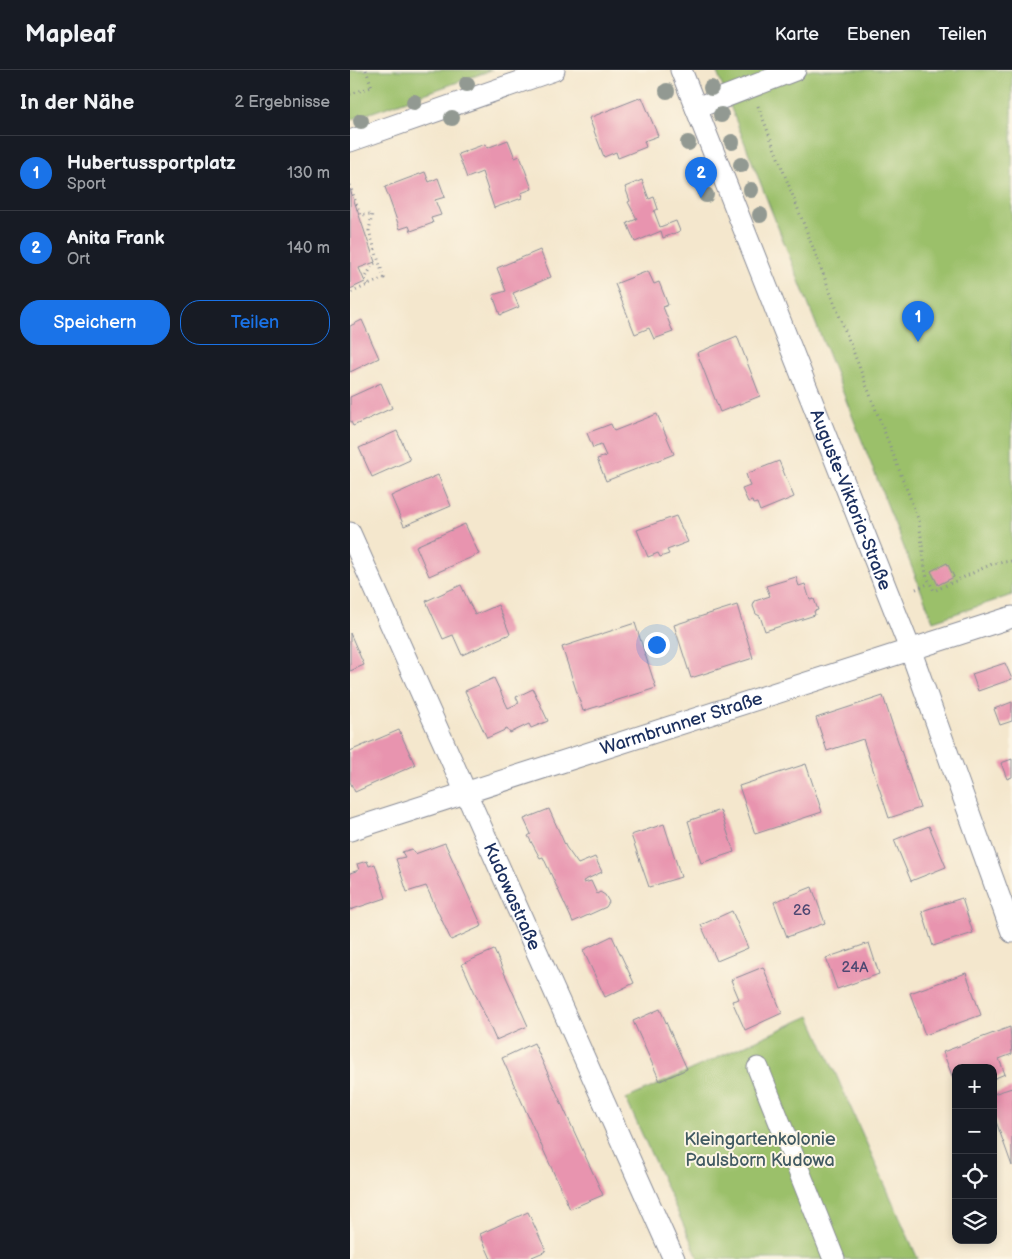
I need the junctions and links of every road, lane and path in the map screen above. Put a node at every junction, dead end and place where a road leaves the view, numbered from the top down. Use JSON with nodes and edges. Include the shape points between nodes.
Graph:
{"nodes":[{"id":1,"x":366,"y":70,"type":"edge"},
{"id":2,"x":554,"y":70,"type":"edge"},
{"id":3,"x":681,"y":70,"type":"edge"},
{"id":4,"x":795,"y":70,"type":"edge"},
{"id":5,"x":750,"y":87,"type":"junction"},
{"id":6,"x":350,"y":94,"type":"edge"},
{"id":7,"x":696,"y":108,"type":"junction"},
{"id":8,"x":350,"y":141,"type":"edge"},
{"id":9,"x":350,"y":185,"type":"edge"},
{"id":10,"x":379,"y":262,"type":"junction"},
{"id":11,"x":368,"y":285,"type":"junction"},
{"id":12,"x":350,"y":293,"type":"edge"},
{"id":13,"x":350,"y":533,"type":"edge"},
{"id":14,"x":1012,"y":560,"type":"edge"},
{"id":15,"x":930,"y":583,"type":"junction"},
{"id":16,"x":916,"y":589,"type":"dead end"},
{"id":17,"x":1012,"y":617,"type":"edge"},
{"id":18,"x":910,"y":649,"type":"junction"},
{"id":19,"x":465,"y":792,"type":"junction"},
{"id":20,"x":350,"y":830,"type":"edge"},
{"id":21,"x":1012,"y":932,"type":"edge"},
{"id":22,"x":758,"y":1068,"type":"dead end"},
{"id":23,"x":674,"y":1259,"type":"edge"},
{"id":24,"x":834,"y":1259,"type":"edge"}],
"edges":[{"from":1,"to":6,"type":"path","via":[[372,87]]},
{"from":2,"to":8,"type":"street"},
{"from":3,"to":7,"type":"street","name":"Auguste-Viktoria-Straße"},
{"from":4,"to":5,"type":"street"},
{"from":5,"to":7,"type":"street"},
{"from":5,"to":15,"type":"path","via":[[919,522],[926,576]]},
{"from":7,"to":18,"type":"street","name":"Auguste-Viktoria-Straße"},
{"from":9,"to":10,"type":"path","via":[[360,215],[372,214],[369,231]]},
{"from":10,"to":11,"type":"path","via":[[373,264],[365,279]]},
{"from":10,"to":11,"type":"path","via":[[384,278]]},
{"from":11,"to":12,"type":"path"},
{"from":13,"to":19,"type":"street","name":"Kudowastraße"},
{"from":14,"to":15,"type":"path","via":[[992,564],[934,591]]},
{"from":15,"to":16,"type":"path"},
{"from":17,"to":18,"type":"street","name":"Warmbrunner Straße"},
{"from":18,"to":19,"type":"street","name":"Warmbrunner Straße"},
{"from":18,"to":21,"type":"street","name":"Auguste-Viktoria-Straße"},
{"from":19,"to":20,"type":"street","name":"Warmbrunner Straße"},
{"from":19,"to":23,"type":"street","name":"Kudowastraße"},
{"from":22,"to":24,"type":"street"}]}
